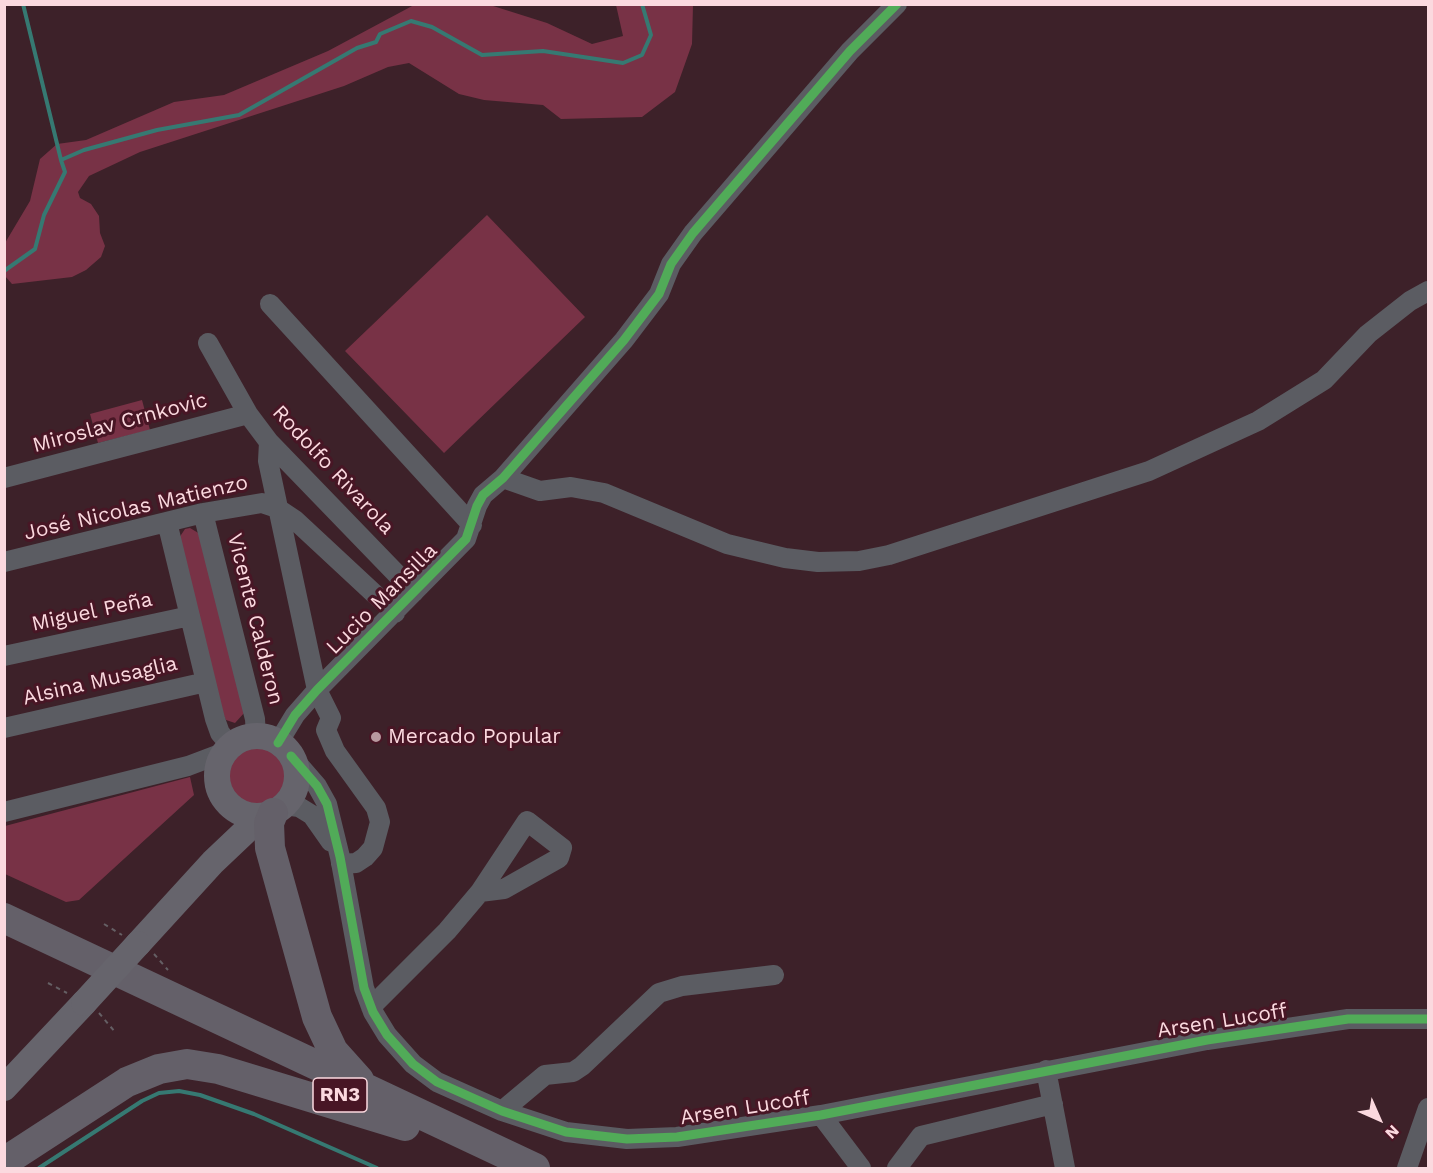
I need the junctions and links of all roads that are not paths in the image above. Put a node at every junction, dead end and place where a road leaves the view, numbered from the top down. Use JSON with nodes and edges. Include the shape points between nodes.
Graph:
{"nodes":[{"id":1,"x":897,"y":4,"type":"edge"},
{"id":2,"x":1428,"y":291,"type":"edge"},
{"id":3,"x":270,"y":304,"type":"dead end"},
{"id":4,"x":208,"y":343,"type":"dead end"},
{"id":5,"x":248,"y":414,"type":"junction"},
{"id":6,"x":269,"y":442,"type":"junction"},
{"id":7,"x":4,"y":478,"type":"edge"},
{"id":8,"x":503,"y":478,"type":"junction"},
{"id":9,"x":278,"y":508,"type":"junction"},
{"id":10,"x":203,"y":513,"type":"junction"},
{"id":11,"x":167,"y":522,"type":"junction"},
{"id":12,"x":472,"y":525,"type":"junction"},
{"id":13,"x":4,"y":562,"type":"edge"},
{"id":14,"x":414,"y":592,"type":"junction"},
{"id":15,"x":395,"y":613,"type":"junction"},
{"id":16,"x":190,"y":616,"type":"junction"},
{"id":17,"x":4,"y":656,"type":"edge"},
{"id":18,"x":206,"y":682,"type":"junction"},
{"id":19,"x":317,"y":690,"type":"junction"},
{"id":20,"x":4,"y":728,"type":"edge"},
{"id":21,"x":275,"y":745,"type":"junction"},
{"id":22,"x":228,"y":749,"type":"junction"},
{"id":23,"x":223,"y":798,"type":"junction"},
{"id":24,"x":275,"y":811,"type":"junction"},
{"id":25,"x":4,"y":812,"type":"edge"},
{"id":26,"x":340,"y":861,"type":"junction"},
{"id":27,"x":213,"y":862,"type":"junction"},
{"id":28,"x":480,"y":892,"type":"dead end"},
{"id":29,"x":4,"y":918,"type":"edge"},
{"id":30,"x":4,"y":937,"type":"edge"},
{"id":31,"x":774,"y":975,"type":"dead end"},
{"id":32,"x":371,"y":1007,"type":"junction"},
{"id":33,"x":1428,"y":1019,"type":"edge"},
{"id":34,"x":1046,"y":1070,"type":"junction"},
{"id":35,"x":4,"y":1088,"type":"edge"},
{"id":36,"x":387,"y":1098,"type":"junction"},
{"id":37,"x":1053,"y":1104,"type":"junction"},
{"id":38,"x":1428,"y":1108,"type":"edge"},
{"id":39,"x":502,"y":1111,"type":"junction"},
{"id":40,"x":821,"y":1115,"type":"junction"},
{"id":41,"x":405,"y":1126,"type":"junction"},
{"id":42,"x":4,"y":1162,"type":"edge"},
{"id":43,"x":493,"y":1168,"type":"edge"},
{"id":44,"x":535,"y":1168,"type":"edge"},
{"id":45,"x":861,"y":1168,"type":"edge"},
{"id":46,"x":897,"y":1168,"type":"edge"},
{"id":47,"x":1065,"y":1168,"type":"edge"},
{"id":48,"x":1407,"y":1168,"type":"edge"}],
"edges":[{"from":1,"to":8,"type":"street","name":"Lucio Mansilla","via":[[850,51],[693,233],[671,264],[658,294],[624,340]]},
{"from":2,"to":8,"type":"street","via":[[1368,334],[1324,380],[1258,421],[1149,471],[889,555],[859,561],[818,562],[775,556],[727,544],[604,493],[571,487],[540,491]]},
{"from":3,"to":12,"type":"street"},
{"from":4,"to":5,"type":"street","name":"Rodolfo Rivarola"},
{"from":5,"to":6,"type":"street","name":"Rodolfo Rivarola"},
{"from":5,"to":7,"type":"street","name":"Miroslav Crnkovic"},
{"from":6,"to":9,"type":"street","via":[[268,461]]},
{"from":6,"to":14,"type":"street","name":"Rodolfo Rivarola"},
{"from":8,"to":12,"type":"street","name":"Lucio Mansilla","via":[[483,495]]},
{"from":9,"to":10,"type":"street","name":"José Nicolas Matienzo","via":[[262,503]]},
{"from":9,"to":15,"type":"street"},
{"from":9,"to":19,"type":"street"},
{"from":10,"to":11,"type":"street","name":"José Nicolas Matienzo"},
{"from":10,"to":21,"type":"street","name":"Vicente Calderon","via":[[255,718]]},
{"from":11,"to":13,"type":"street","name":"José Nicolas Matienzo"},
{"from":11,"to":16,"type":"street"},
{"from":12,"to":14,"type":"street","name":"Lucio Mansilla","via":[[466,539]]},
{"from":14,"to":15,"type":"street","name":"Lucio Mansilla"},
{"from":15,"to":19,"type":"street","name":"Lucio Mansilla"},
{"from":16,"to":17,"type":"street","name":"Miguel Peña"},
{"from":16,"to":18,"type":"street"},
{"from":18,"to":20,"type":"street","name":"Alsina Musaglia"},
{"from":18,"to":22,"type":"street"},
{"from":19,"to":21,"type":"street","name":"Lucio Mansilla"},
{"from":19,"to":26,"type":"street","via":[[331,718],[326,730],[335,751],[376,808],[380,822],[373,848],[365,857],[356,863]]},
{"from":21,"to":22,"type":"main road"},
{"from":21,"to":24,"type":"main road","via":[[296,769],[296,782],[292,795]]},
{"from":21,"to":26,"type":"street","name":"Arsen Lucoff","via":[[317,786],[327,804]]},
{"from":22,"to":23,"type":"main road","via":[[217,775]]},
{"from":22,"to":25,"type":"street","via":[[188,766]]},
{"from":23,"to":24,"type":"main road","via":[[242,814]]},
{"from":23,"to":27,"type":"main road","via":[[224,827]]},
{"from":24,"to":26,"type":"street","name":"Arsen Lucoff","via":[[299,807],[312,815]]},
{"from":24,"to":27,"type":"main road","via":[[251,826]]},
{"from":24,"to":36,"type":"highway","via":[[269,823],[270,848],[324,1035],[350,1072]]},
{"from":26,"to":32,"type":"street","name":"Arsen Lucoff","via":[[358,962]]},
{"from":27,"to":35,"type":"main road","bridge":true},
{"from":28,"to":32,"type":"street"},
{"from":29,"to":36,"type":"highway","number":"RN3"},
{"from":30,"to":41,"type":"highway","number":"RN3"},
{"from":31,"to":39,"type":"street","via":[[682,986],[659,993],[582,1066],[545,1075]]},
{"from":32,"to":39,"type":"street","name":"Arsen Lucoff","via":[[387,1035],[413,1064],[451,1089]]},
{"from":33,"to":34,"type":"street","name":"Arsen Lucoff","via":[[1348,1019]]},
{"from":34,"to":37,"type":"street"},
{"from":34,"to":40,"type":"street","name":"Arsen Lucoff"},
{"from":36,"to":44,"type":"highway","number":"RN3"},
{"from":37,"to":46,"type":"street","via":[[921,1136]]},
{"from":37,"to":47,"type":"street"},
{"from":38,"to":48,"type":"street"},
{"from":39,"to":40,"type":"street","name":"Arsen Lucoff","via":[[566,1132],[627,1139],[677,1137]]},
{"from":40,"to":45,"type":"street"},
{"from":41,"to":42,"type":"highway","via":[[211,1067],[187,1064],[159,1069],[127,1082]]},
{"from":41,"to":43,"type":"highway","number":"RN3"}]}
